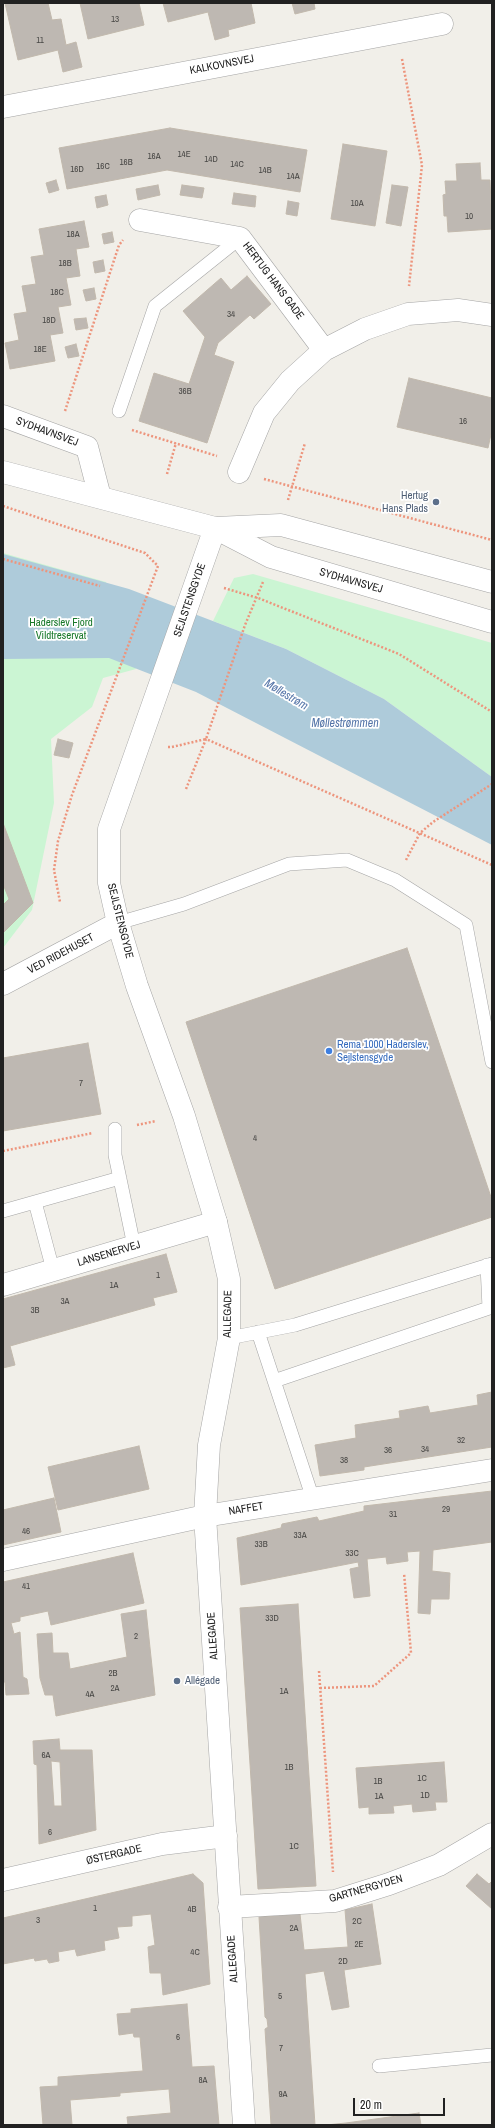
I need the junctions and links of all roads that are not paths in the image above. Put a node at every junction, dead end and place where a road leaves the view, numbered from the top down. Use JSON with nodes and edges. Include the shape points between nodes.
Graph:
{"nodes":[{"id":1,"x":442,"y":24,"type":"dead end"},
{"id":2,"x":3,"y":107,"type":"edge"},
{"id":3,"x":140,"y":220,"type":"road end"},
{"id":4,"x":240,"y":238,"type":"junction"},
{"id":5,"x":492,"y":315,"type":"edge"},
{"id":6,"x":324,"y":350,"type":"junction"},
{"id":7,"x":120,"y":411,"type":"road end"},
{"id":8,"x":3,"y":416,"type":"edge"},
{"id":9,"x":240,"y":468,"type":"road end"},
{"id":10,"x":3,"y":472,"type":"edge"},
{"id":11,"x":100,"y":497,"type":"junction"},
{"id":12,"x":215,"y":528,"type":"junction"},
{"id":13,"x":492,"y":582,"type":"edge"},
{"id":14,"x":492,"y":622,"type":"edge"},
{"id":15,"x":118,"y":923,"type":"junction"},
{"id":16,"x":3,"y":984,"type":"edge"},
{"id":17,"x":492,"y":1062,"type":"edge"},
{"id":18,"x":115,"y":1129,"type":"dead end"},
{"id":19,"x":120,"y":1178,"type":"junction"},
{"id":20,"x":35,"y":1202,"type":"junction"},
{"id":21,"x":3,"y":1211,"type":"edge"},
{"id":22,"x":216,"y":1222,"type":"junction"},
{"id":23,"x":134,"y":1246,"type":"junction"},
{"id":24,"x":490,"y":1264,"type":"edge"},
{"id":25,"x":53,"y":1270,"type":"junction"},
{"id":26,"x":3,"y":1286,"type":"edge"},
{"id":27,"x":258,"y":1332,"type":"junction"},
{"id":28,"x":229,"y":1338,"type":"junction"},
{"id":29,"x":274,"y":1381,"type":"junction"},
{"id":30,"x":492,"y":1470,"type":"edge"},
{"id":31,"x":313,"y":1499,"type":"junction"},
{"id":32,"x":205,"y":1516,"type":"junction"},
{"id":33,"x":3,"y":1560,"type":"edge"},
{"id":34,"x":492,"y":1834,"type":"edge"},
{"id":35,"x":226,"y":1836,"type":"junction"},
{"id":36,"x":3,"y":1880,"type":"edge"},
{"id":37,"x":229,"y":1907,"type":"junction"},
{"id":38,"x":492,"y":2055,"type":"edge"},
{"id":39,"x":379,"y":2066,"type":"dead end"},
{"id":40,"x":244,"y":2125,"type":"edge"}],
"edges":[{"from":1,"to":2,"type":"street","name":"KALKOVNSVEJ"},
{"from":3,"to":4,"type":"street","name":"HERTUG HANS GADE"},
{"from":4,"to":6,"type":"street","name":"HERTUG HANS GADE"},
{"from":4,"to":7,"type":"lane","via":[[154,306]]},
{"from":5,"to":6,"type":"street","via":[[458,310],[408,314],[365,329]]},
{"from":6,"to":9,"type":"street","via":[[290,381],[264,413]]},
{"from":8,"to":11,"type":"street","name":"SYDHAVNSVEJ","via":[[87,447]]},
{"from":10,"to":11,"type":"street","name":"SYDHAVNSVEJ"},
{"from":11,"to":12,"type":"street","name":"SYDHAVNSVEJ"},
{"from":12,"to":13,"type":"street","name":"SYDHAVNSVEJ","via":[[281,526]]},
{"from":12,"to":14,"type":"street","name":"SYDHAVNSVEJ","via":[[271,557]]},
{"from":12,"to":15,"type":"street","name":"SEJLSTENSGYDE","via":[[109,829],[109,883]]},
{"from":15,"to":16,"type":"street","name":"VED RIDEHUSET"},
{"from":15,"to":17,"type":"lane","via":[[184,904],[289,864],[347,860],[395,880],[466,925]]},
{"from":15,"to":22,"type":"street","name":"SEJLSTENSGYDE","via":[[137,986],[184,1116]]},
{"from":18,"to":19,"type":"lane","via":[[115,1155]]},
{"from":19,"to":20,"type":"lane"},
{"from":19,"to":23,"type":"lane"},
{"from":20,"to":21,"type":"lane"},
{"from":20,"to":25,"type":"lane"},
{"from":22,"to":23,"type":"street","name":"LANSENERVEJ"},
{"from":22,"to":28,"type":"street","name":"ALLEGADE","via":[[228,1279]]},
{"from":23,"to":25,"type":"street","name":"LANSENERVEJ"},
{"from":24,"to":27,"type":"lane","via":[[294,1325]]},
{"from":24,"to":29,"type":"lane","via":[[489,1308]]},
{"from":25,"to":26,"type":"street","name":"LANSENERVEJ"},
{"from":27,"to":28,"type":"lane"},
{"from":27,"to":29,"type":"lane"},
{"from":28,"to":32,"type":"street","name":"ALLEGADE","via":[[209,1445]]},
{"from":29,"to":31,"type":"lane"},
{"from":30,"to":31,"type":"street","name":"NAFFET"},
{"from":31,"to":32,"type":"street","name":"NAFFET"},
{"from":32,"to":33,"type":"street","name":"NAFFET"},
{"from":32,"to":35,"type":"street","name":"ALLEGADE"},
{"from":34,"to":37,"type":"street","name":"GARTNERGYDEN","via":[[439,1865],[389,1884],[334,1900]]},
{"from":35,"to":36,"type":"street","name":"ØSTERGADE","via":[[162,1844]]},
{"from":35,"to":37,"type":"street","name":"ALLEGADE"},
{"from":37,"to":40,"type":"street","name":"ALLEGADE"},
{"from":38,"to":39,"type":"lane"}]}
